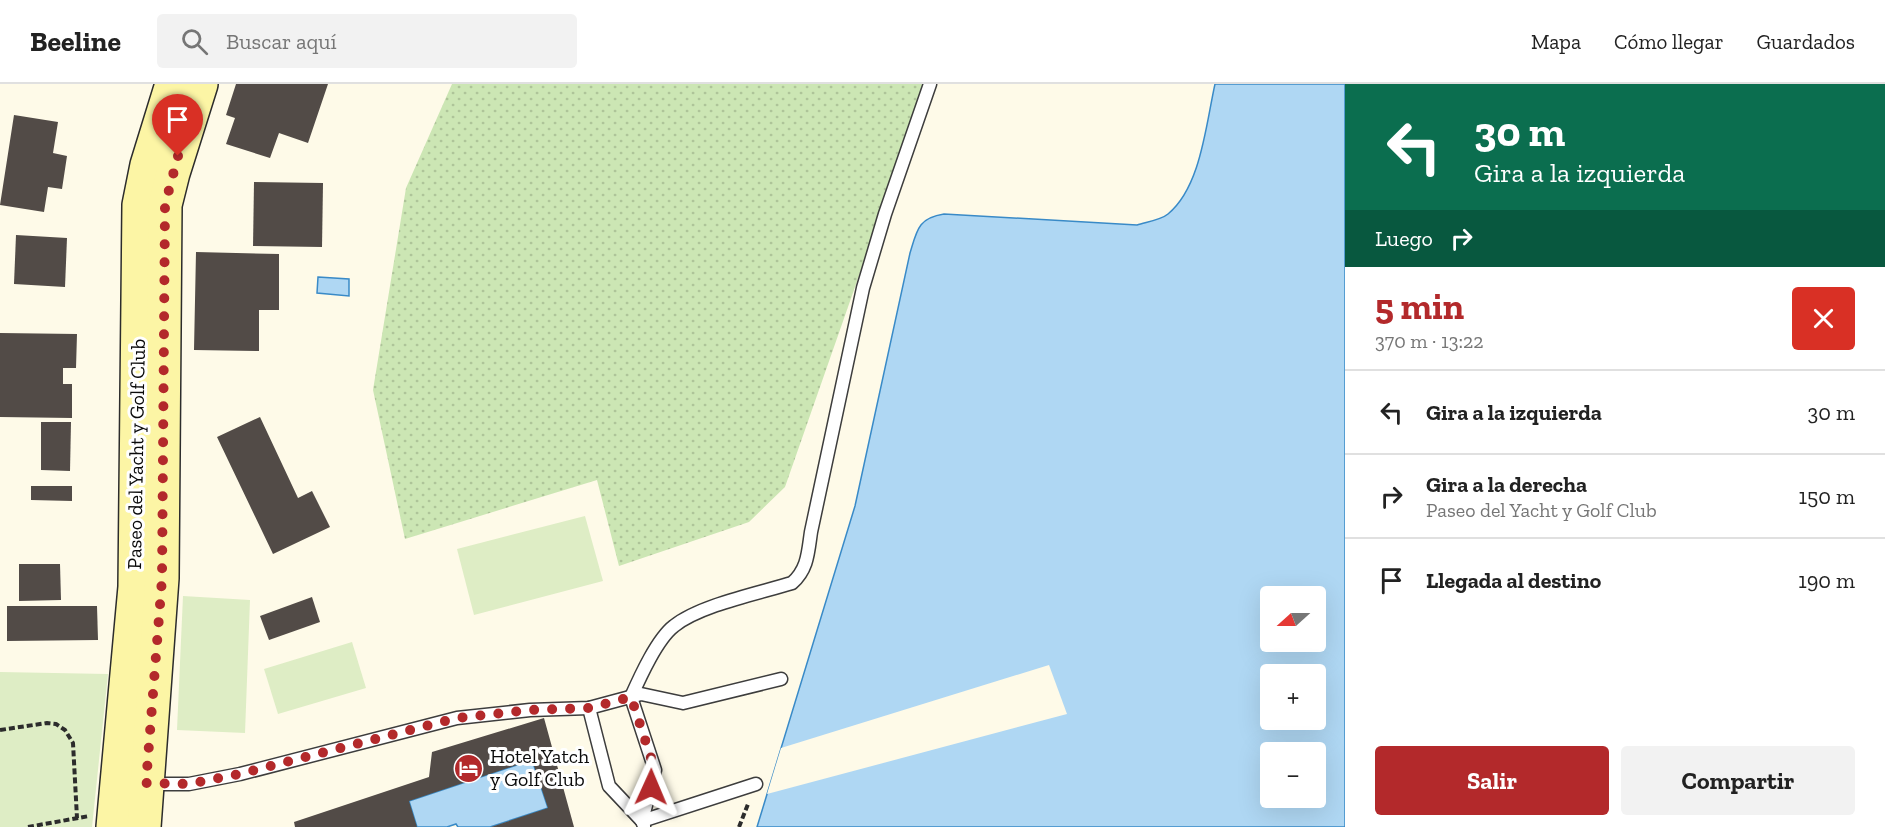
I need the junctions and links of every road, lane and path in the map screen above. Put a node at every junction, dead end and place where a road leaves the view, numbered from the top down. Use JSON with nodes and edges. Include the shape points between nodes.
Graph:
{"nodes":[{"id":1,"x":172,"y":84,"type":"edge"},
{"id":2,"x":201,"y":84,"type":"edge"},
{"id":3,"x":930,"y":84,"type":"edge"},
{"id":4,"x":781,"y":679,"type":"dead end"},
{"id":5,"x":631,"y":697,"type":"junction"},
{"id":6,"x":589,"y":708,"type":"junction"},
{"id":7,"x":0,"y":730,"type":"edge"},
{"id":8,"x":132,"y":782,"type":"junction"},
{"id":9,"x":756,"y":784,"type":"dead end"},
{"id":10,"x":643,"y":824,"type":"edge"},
{"id":11,"x":28,"y":827,"type":"edge"},
{"id":12,"x":113,"y":827,"type":"edge"},
{"id":13,"x":144,"y":827,"type":"edge"}],
"edges":[{"from":1,"to":8,"type":"main road","name":"Paseo del Yacht y Golf Club","via":[[139,205]]},
{"from":2,"to":8,"type":"main road","name":"Paseo del Yacht y Golf Club","via":[[165,205],[162,579]]},
{"from":3,"to":5,"type":"lane","via":[[863,288],[801,575],[792,583],[697,612],[673,626],[642,671]]},
{"from":4,"to":5,"type":"lane","via":[[683,703],[641,694]]},
{"from":5,"to":6,"type":"lane"},
{"from":5,"to":10,"type":"lane","via":[[655,770]]},
{"from":6,"to":8,"type":"lane","via":[[457,718],[240,774],[189,784]]},
{"from":6,"to":10,"type":"lane","via":[[609,786]]},
{"from":7,"to":11,"type":"path","via":[[56,724],[73,743],[76,818]]},
{"from":8,"to":12,"type":"main road","name":"Paseo del Yacht y Golf Club"},
{"from":8,"to":13,"type":"main road","name":"Paseo del Yacht y Golf Club"},
{"from":9,"to":10,"type":"lane"}]}
